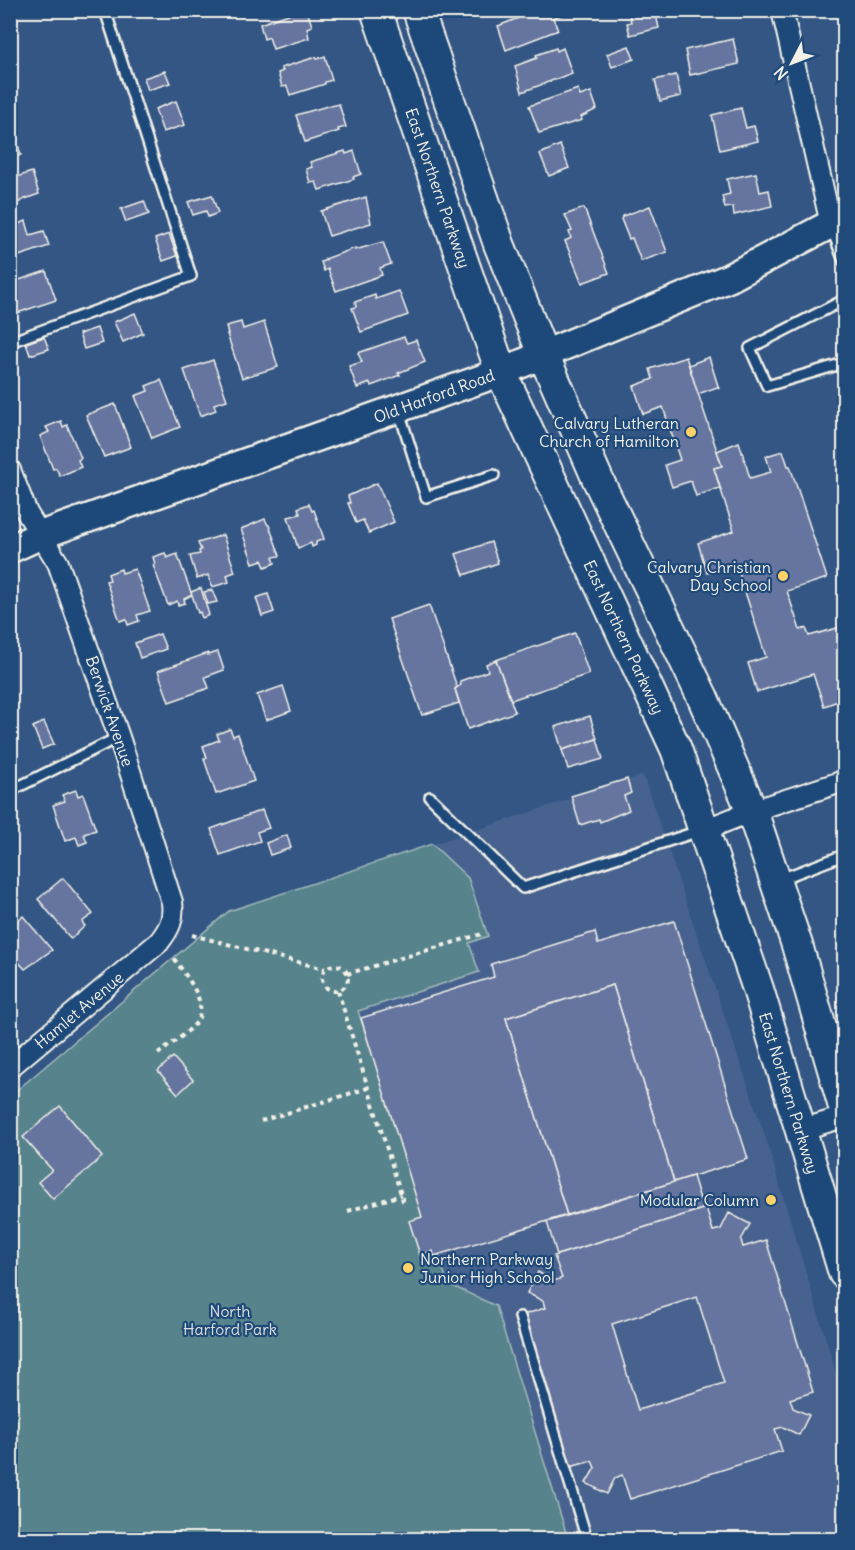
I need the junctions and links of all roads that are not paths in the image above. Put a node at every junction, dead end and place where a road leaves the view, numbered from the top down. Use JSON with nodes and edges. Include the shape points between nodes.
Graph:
{"nodes":[{"id":1,"x":105,"y":10,"type":"edge"},
{"id":2,"x":376,"y":10,"type":"edge"},
{"id":3,"x":418,"y":10,"type":"edge"},
{"id":4,"x":783,"y":10,"type":"edge"},
{"id":5,"x":838,"y":219,"type":"edge"},
{"id":6,"x":844,"y":261,"type":"edge"},
{"id":7,"x":844,"y":300,"type":"edge"},
{"id":8,"x":10,"y":342,"type":"edge"},
{"id":9,"x":543,"y":354,"type":"junction"},
{"id":10,"x":844,"y":363,"type":"edge"},
{"id":11,"x":501,"y":372,"type":"junction"},
{"id":12,"x":398,"y":409,"type":"junction"},
{"id":13,"x":10,"y":470,"type":"edge"},
{"id":14,"x":494,"y":475,"type":"dead end"},
{"id":15,"x":41,"y":535,"type":"junction"},
{"id":16,"x":10,"y":549,"type":"edge"},
{"id":17,"x":119,"y":737,"type":"junction"},
{"id":18,"x":844,"y":781,"type":"edge"},
{"id":19,"x":10,"y":791,"type":"edge"},
{"id":20,"x":430,"y":797,"type":"dead end"},
{"id":21,"x":752,"y":811,"type":"junction"},
{"id":22,"x":704,"y":830,"type":"junction"},
{"id":23,"x":844,"y":855,"type":"edge"},
{"id":24,"x":776,"y":881,"type":"junction"},
{"id":25,"x":147,"y":953,"type":"joint"},
{"id":26,"x":10,"y":1067,"type":"edge"},
{"id":27,"x":844,"y":1107,"type":"edge"},
{"id":28,"x":844,"y":1117,"type":"edge"},
{"id":29,"x":800,"y":1130,"type":"junction"},
{"id":30,"x":844,"y":1273,"type":"edge"},
{"id":31,"x":520,"y":1317,"type":"dead end"},
{"id":32,"x":587,"y":1539,"type":"edge"}],
"edges":[{"from":1,"to":8,"type":"lane","via":[[191,276]]},
{"from":2,"to":11,"type":"main road","name":"East Northern Parkway"},
{"from":3,"to":9,"type":"main road","via":[[499,244]]},
{"from":4,"to":5,"type":"street"},
{"from":5,"to":6,"type":"lane"},
{"from":5,"to":9,"type":"street","name":"Old Harford Road","via":[[729,278]]},
{"from":7,"to":10,"type":"lane","via":[[750,348],[767,386]]},
{"from":9,"to":11,"type":"street","name":"Old Harford Road"},
{"from":9,"to":21,"type":"main road"},
{"from":11,"to":12,"type":"street","name":"Old Harford Road"},
{"from":11,"to":22,"type":"main road","name":"East Northern Parkway","via":[[676,749]]},
{"from":12,"to":14,"type":"lane","via":[[426,497]]},
{"from":12,"to":15,"type":"street","name":"Old Harford Road"},
{"from":13,"to":15,"type":"street","name":"Berwick Avenue","via":[[27,513]]},
{"from":15,"to":16,"type":"street","name":"Old Harford Road"},
{"from":15,"to":17,"type":"street","name":"Berwick Avenue","via":[[58,563]]},
{"from":17,"to":19,"type":"lane"},
{"from":17,"to":25,"type":"street","name":"Berwick Avenue","via":[[174,915],[169,929]]},
{"from":18,"to":21,"type":"street"},
{"from":20,"to":22,"type":"lane","via":[[523,888]]},
{"from":21,"to":22,"type":"street"},
{"from":21,"to":24,"type":"main road"},
{"from":22,"to":29,"type":"main road","name":"East Northern Parkway"},
{"from":23,"to":24,"type":"lane"},
{"from":24,"to":27,"type":"main road"},
{"from":25,"to":26,"type":"street","name":"Hamlet Avenue"},
{"from":28,"to":29,"type":"street"},
{"from":29,"to":30,"type":"main road","name":"East Northern Parkway"},
{"from":31,"to":32,"type":"lane"}]}
